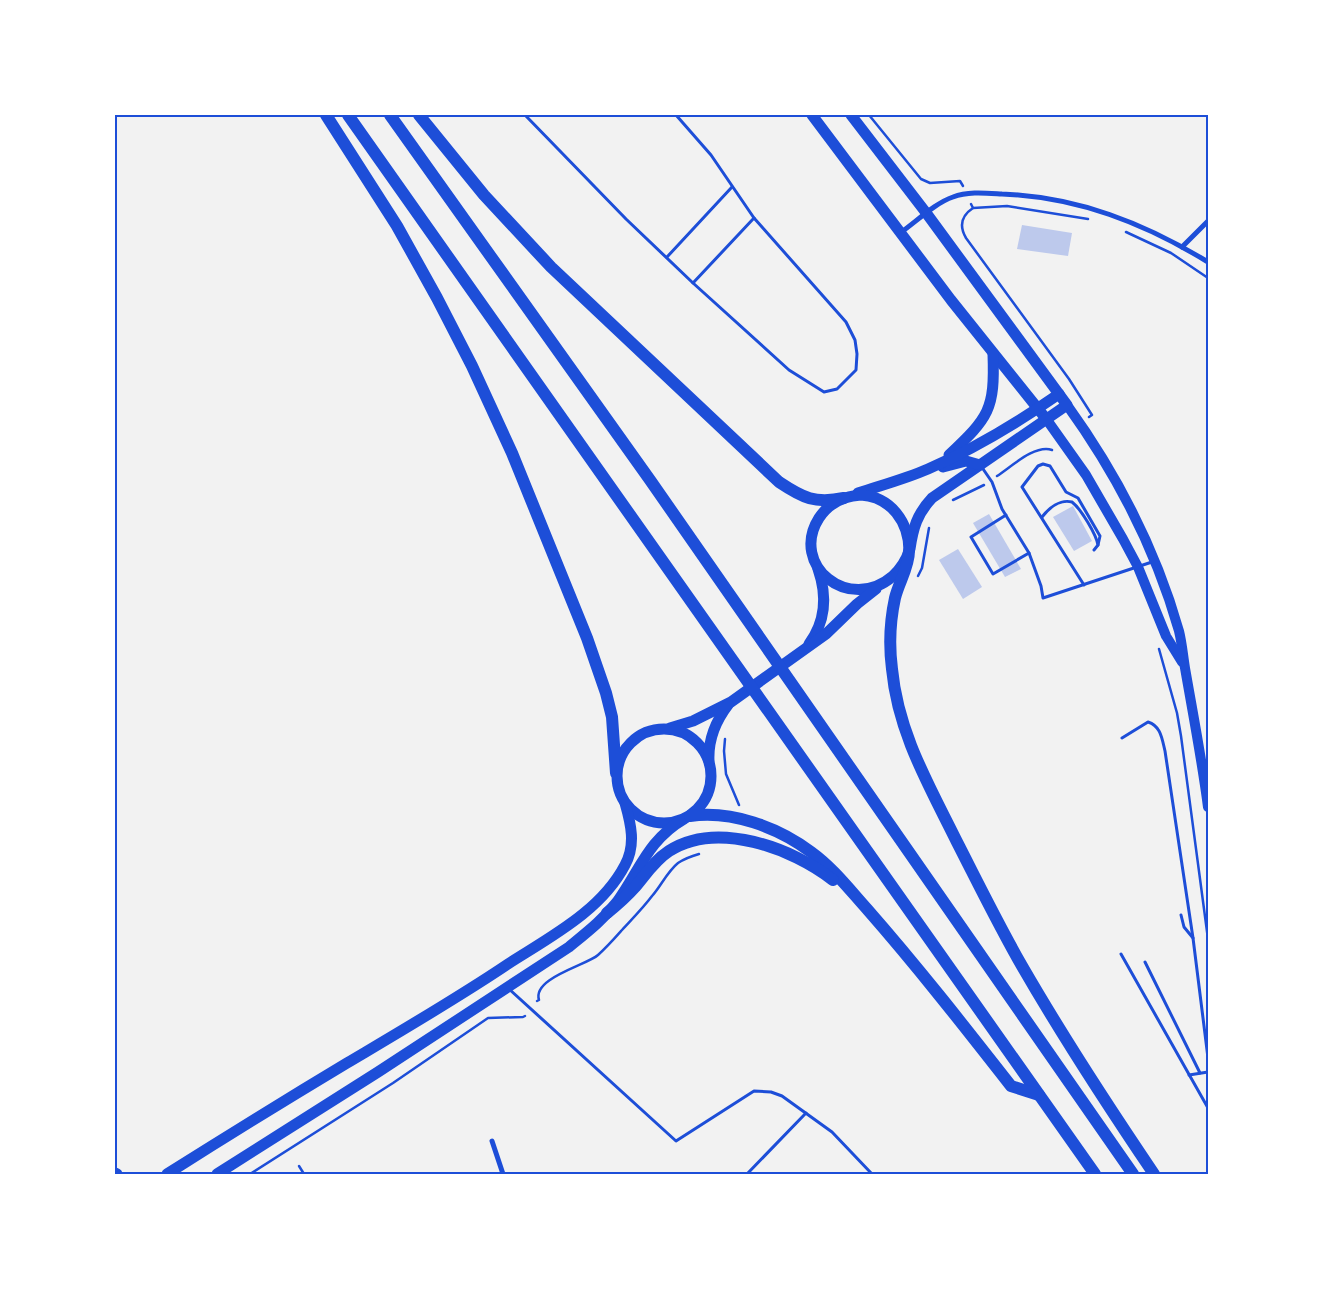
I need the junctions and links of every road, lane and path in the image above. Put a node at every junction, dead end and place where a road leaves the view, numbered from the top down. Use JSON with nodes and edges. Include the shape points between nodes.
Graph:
{"nodes":[{"id":1,"x":326,"y":115,"type":"edge"},
{"id":2,"x":348,"y":115,"type":"edge"},
{"id":3,"x":390,"y":115,"type":"edge"},
{"id":4,"x":419,"y":115,"type":"edge"},
{"id":5,"x":525,"y":115,"type":"edge"},
{"id":6,"x":676,"y":115,"type":"edge"},
{"id":7,"x":812,"y":115,"type":"edge"},
{"id":8,"x":851,"y":115,"type":"edge"},
{"id":9,"x":869,"y":115,"type":"edge"},
{"id":10,"x":963,"y":186,"type":"dead end"},
{"id":11,"x":732,"y":187,"type":"junction"},
{"id":12,"x":971,"y":204,"type":"dead end"},
{"id":13,"x":973,"y":208,"type":"junction"},
{"id":14,"x":927,"y":214,"type":"junction"},
{"id":15,"x":754,"y":218,"type":"junction"},
{"id":16,"x":1095,"y":221,"type":"dead end"},
{"id":17,"x":1208,"y":221,"type":"edge"},
{"id":18,"x":1118,"y":229,"type":"dead end"},
{"id":19,"x":900,"y":234,"type":"junction"},
{"id":20,"x":1182,"y":247,"type":"junction"},
{"id":21,"x":667,"y":258,"type":"junction"},
{"id":22,"x":1208,"y":262,"type":"edge"},
{"id":23,"x":1208,"y":278,"type":"edge"},
{"id":24,"x":693,"y":283,"type":"junction"},
{"id":25,"x":993,"y":354,"type":"junction"},
{"id":26,"x":1059,"y":394,"type":"junction"},
{"id":27,"x":1067,"y":405,"type":"junction"},
{"id":28,"x":1039,"y":408,"type":"junction"},
{"id":29,"x":1088,"y":418,"type":"dead end"},
{"id":30,"x":1047,"y":420,"type":"junction"},
{"id":31,"x":1056,"y":447,"type":"dead end"},
{"id":32,"x":941,"y":463,"type":"junction"},
{"id":33,"x":980,"y":465,"type":"junction"},
{"id":34,"x":910,"y":476,"type":"junction"},
{"id":35,"x":991,"y":480,"type":"junction"},
{"id":36,"x":847,"y":497,"type":"junction"},
{"id":37,"x":949,"y":502,"type":"dead end"},
{"id":38,"x":1006,"y":515,"type":"junction"},
{"id":39,"x":1042,"y":518,"type":"junction"},
{"id":40,"x":931,"y":522,"type":"dead end"},
{"id":41,"x":1098,"y":545,"type":"junction"},
{"id":42,"x":910,"y":550,"type":"junction"},
{"id":43,"x":1094,"y":550,"type":"dead end"},
{"id":44,"x":1029,"y":553,"type":"junction"},
{"id":45,"x":814,"y":561,"type":"junction"},
{"id":46,"x":1154,"y":561,"type":"junction"},
{"id":47,"x":1138,"y":567,"type":"junction"},
{"id":48,"x":915,"y":580,"type":"dead end"},
{"id":49,"x":884,"y":583,"type":"junction"},
{"id":50,"x":1084,"y":584,"type":"junction"},
{"id":51,"x":1156,"y":643,"type":"dead end"},
{"id":52,"x":802,"y":652,"type":"junction"},
{"id":53,"x":1185,"y":667,"type":"junction"},
{"id":54,"x":731,"y":701,"type":"junction"},
{"id":55,"x":661,"y":729,"type":"junction"},
{"id":56,"x":727,"y":732,"type":"dead end"},
{"id":57,"x":1122,"y":738,"type":"dead end"},
{"id":58,"x":710,"y":766,"type":"junction"},
{"id":59,"x":616,"y":773,"type":"junction"},
{"id":60,"x":624,"y":803,"type":"junction"},
{"id":61,"x":1208,"y":807,"type":"edge"},
{"id":62,"x":738,"y":812,"type":"dead end"},
{"id":63,"x":687,"y":817,"type":"junction"},
{"id":64,"x":705,"y":853,"type":"dead end"},
{"id":65,"x":865,"y":907,"type":"junction"},
{"id":66,"x":608,"y":913,"type":"junction"},
{"id":67,"x":1181,"y":916,"type":"dead end"},
{"id":68,"x":1193,"y":938,"type":"junction"},
{"id":69,"x":1208,"y":939,"type":"edge"},
{"id":70,"x":1120,"y":954,"type":"dead end"},
{"id":71,"x":1145,"y":962,"type":"dead end"},
{"id":72,"x":507,"y":988,"type":"junction"},
{"id":73,"x":537,"y":1002,"type":"dead end"},
{"id":74,"x":525,"y":1016,"type":"dead end"},
{"id":75,"x":1208,"y":1058,"type":"edge"},
{"id":76,"x":1208,"y":1072,"type":"edge"},
{"id":77,"x":1200,"y":1073,"type":"junction"},
{"id":78,"x":1189,"y":1075,"type":"junction"},
{"id":79,"x":1039,"y":1095,"type":"junction"},
{"id":80,"x":1208,"y":1108,"type":"edge"},
{"id":81,"x":806,"y":1113,"type":"junction"},
{"id":82,"x":492,"y":1141,"type":"dead end"},
{"id":83,"x":299,"y":1166,"type":"dead end"},
{"id":84,"x":167,"y":1174,"type":"edge"},
{"id":85,"x":217,"y":1174,"type":"edge"},
{"id":86,"x":250,"y":1174,"type":"edge"},
{"id":87,"x":304,"y":1174,"type":"edge"},
{"id":88,"x":503,"y":1174,"type":"edge"},
{"id":89,"x":746,"y":1174,"type":"edge"},
{"id":90,"x":872,"y":1174,"type":"edge"},
{"id":91,"x":1095,"y":1174,"type":"edge"},
{"id":92,"x":1133,"y":1174,"type":"edge"},
{"id":93,"x":1154,"y":1174,"type":"edge"}],
"edges":[{"from":1,"to":59,"type":"highway","via":[[397,226],[460,343],[509,445],[587,638],[606,694],[614,731]]},
{"from":2,"to":79,"type":"highway"},
{"from":3,"to":92,"type":"highway","via":[[656,488]]},
{"from":4,"to":36,"type":"highway","via":[[484,195],[551,267],[779,482],[813,500]]},
{"from":5,"to":21,"type":"lane"},
{"from":6,"to":11,"type":"lane","via":[[711,155]]},
{"from":7,"to":19,"type":"main road"},
{"from":8,"to":14,"type":"main road"},
{"from":9,"to":10,"type":"path","via":[[921,179],[930,183],[960,181]]},
{"from":11,"to":15,"type":"lane"},
{"from":11,"to":21,"type":"lane"},
{"from":12,"to":13,"type":"path"},
{"from":13,"to":16,"type":"path","via":[[1008,206]]},
{"from":13,"to":29,"type":"path","via":[[962,222],[966,238],[1069,379],[1092,415]]},
{"from":14,"to":19,"type":"street"},
{"from":14,"to":20,"type":"street","via":[[958,195],[1033,196],[1056,199],[1136,224]]},
{"from":14,"to":26,"type":"main road"},
{"from":15,"to":24,"type":"lane"},
{"from":15,"to":24,"type":"lane","via":[[850,328],[857,354],[856,370],[837,389],[824,392],[789,370]]},
{"from":17,"to":20,"type":"street"},
{"from":18,"to":23,"type":"path","via":[[1171,253]]},
{"from":19,"to":25,"type":"main road"},
{"from":20,"to":22,"type":"street"},
{"from":21,"to":24,"type":"lane"},
{"from":25,"to":28,"type":"main road"},
{"from":25,"to":32,"type":"main road","via":[[994,382],[988,411],[976,429]]},
{"from":26,"to":27,"type":"main road"},
{"from":26,"to":28,"type":"main road"},
{"from":27,"to":30,"type":"main road"},
{"from":27,"to":46,"type":"main road","via":[[1113,476]]},
{"from":28,"to":30,"type":"main road"},
{"from":28,"to":32,"type":"main road"},
{"from":30,"to":33,"type":"main road"},
{"from":30,"to":47,"type":"main road","via":[[1094,489]]},
{"from":31,"to":35,"type":"path","via":[[1034,451]]},
{"from":32,"to":34,"type":"main road"},
{"from":33,"to":34,"type":"main road","via":[[966,462]]},
{"from":33,"to":35,"type":"lane"},
{"from":33,"to":42,"type":"main road","via":[[924,506],[914,524]]},
{"from":34,"to":36,"type":"main road"},
{"from":35,"to":37,"type":"path"},
{"from":35,"to":38,"type":"lane"},
{"from":36,"to":42,"type":"main road","via":[[866,495],[889,504],[903,523]]},
{"from":36,"to":45,"type":"main road","via":[[836,501],[816,523],[812,545]]},
{"from":38,"to":44,"type":"lane"},
{"from":38,"to":44,"type":"lane","via":[[971,537],[993,574]]},
{"from":39,"to":41,"type":"lane","via":[[1057,504],[1072,502]]},
{"from":39,"to":41,"type":"lane","via":[[1022,487],[1040,465],[1050,466],[1066,492],[1078,498],[1100,536]]},
{"from":39,"to":50,"type":"lane"},
{"from":40,"to":48,"type":"path","via":[[922,568]]},
{"from":41,"to":43,"type":"lane"},
{"from":42,"to":49,"type":"main road","via":[[899,570]]},
{"from":42,"to":93,"type":"highway","via":[[893,610],[890,648],[894,690],[906,737],[968,865],[1021,964]]},
{"from":44,"to":50,"type":"lane","via":[[1043,598]]},
{"from":45,"to":49,"type":"main road","via":[[826,577],[843,587],[862,590]]},
{"from":45,"to":52,"type":"main road","via":[[822,582],[824,607],[816,633]]},
{"from":46,"to":47,"type":"lane"},
{"from":46,"to":53,"type":"main road","via":[[1180,633]]},
{"from":47,"to":50,"type":"lane"},
{"from":47,"to":53,"type":"main road","via":[[1166,636]]},
{"from":49,"to":52,"type":"main road"},
{"from":51,"to":69,"type":"path","via":[[1177,712]]},
{"from":52,"to":54,"type":"main road"},
{"from":53,"to":61,"type":"main road"},
{"from":54,"to":55,"type":"main road","via":[[688,724]]},
{"from":54,"to":58,"type":"main road","via":[[712,734]]},
{"from":55,"to":58,"type":"main road","via":[[677,730],[691,738],[705,754]]},
{"from":55,"to":59,"type":"main road","via":[[643,734],[629,743],[621,754]]},
{"from":56,"to":62,"type":"path","via":[[724,763],[738,802]]},
{"from":57,"to":68,"type":"lane","via":[[1148,722],[1161,735]]},
{"from":58,"to":63,"type":"main road","via":[[706,798]]},
{"from":59,"to":60,"type":"main road"},
{"from":60,"to":63,"type":"main road","via":[[636,814],[661,824]]},
{"from":60,"to":84,"type":"main road","via":[[631,827],[628,859],[614,882],[583,913],[439,1009]]},
{"from":63,"to":65,"type":"highway","via":[[712,815],[737,819],[790,839],[820,859]]},
{"from":63,"to":66,"type":"main road","via":[[654,843]]},
{"from":64,"to":73,"type":"path","via":[[678,864],[613,942],[590,962],[572,966],[542,986]]},
{"from":65,"to":66,"type":"highway","via":[[829,876],[791,854],[716,836],[692,840],[670,850]]},
{"from":65,"to":79,"type":"highway","via":[[1011,1086]]},
{"from":66,"to":72,"type":"main road","via":[[569,947]]},
{"from":67,"to":68,"type":"lane","via":[[1184,927]]},
{"from":68,"to":75,"type":"lane"},
{"from":70,"to":78,"type":"lane"},
{"from":71,"to":77,"type":"lane"},
{"from":72,"to":81,"type":"lane","via":[[676,1141],[754,1091],[782,1096]]},
{"from":72,"to":85,"type":"main road"},
{"from":74,"to":86,"type":"path","via":[[488,1018]]},
{"from":76,"to":77,"type":"lane"},
{"from":77,"to":78,"type":"lane"},
{"from":78,"to":80,"type":"lane"},
{"from":79,"to":91,"type":"highway"},
{"from":81,"to":89,"type":"lane"},
{"from":81,"to":90,"type":"lane","via":[[832,1132]]},
{"from":82,"to":88,"type":"street"},
{"from":83,"to":87,"type":"path"}]}
